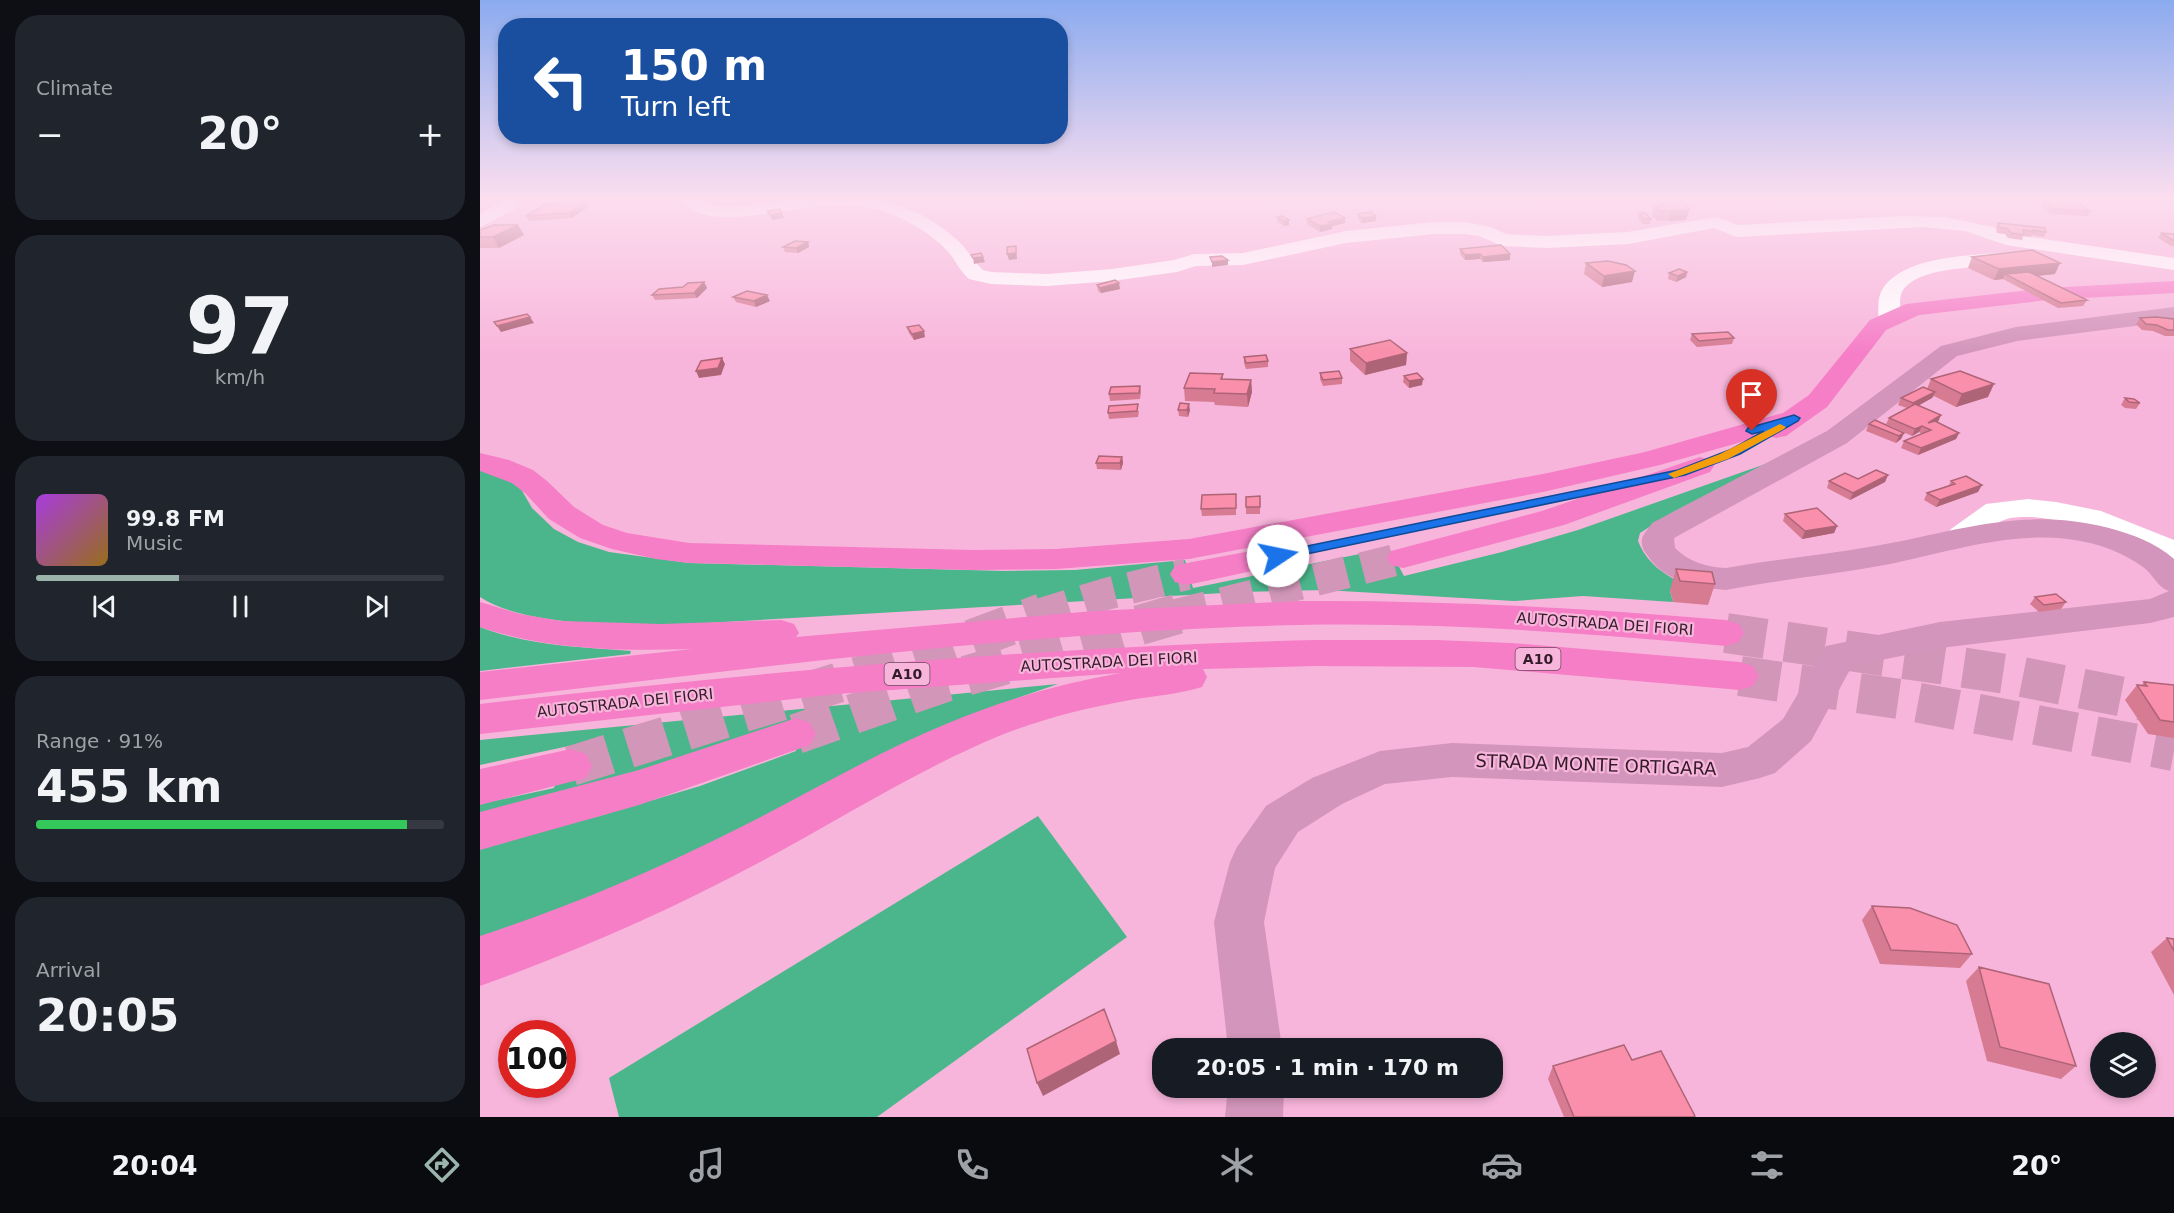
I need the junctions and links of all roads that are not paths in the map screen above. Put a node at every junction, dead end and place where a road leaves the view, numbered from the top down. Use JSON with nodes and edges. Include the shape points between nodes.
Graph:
{"nodes":[{"id":1,"x":957,"y":250,"type":"edge"},
{"id":2,"x":1285,"y":250,"type":"edge"},
{"id":3,"x":2077,"y":250,"type":"edge"},
{"id":4,"x":2174,"y":264,"type":"edge"},
{"id":5,"x":2174,"y":272,"type":"edge"},
{"id":6,"x":2174,"y":281,"type":"edge"},
{"id":7,"x":2174,"y":287,"type":"edge"},
{"id":8,"x":1914,"y":309,"type":"junction"},
{"id":9,"x":2174,"y":314,"type":"edge"},
{"id":10,"x":1889,"y":319,"type":"junction"},
{"id":11,"x":1794,"y":418,"type":"junction"},
{"id":12,"x":480,"y":462,"type":"edge"},
{"id":13,"x":1681,"y":473,"type":"junction"},
{"id":14,"x":1962,"y":536,"type":"junction"},
{"id":15,"x":2174,"y":552,"type":"edge"},
{"id":16,"x":1404,"y":558,"type":"tunnel mouth"},
{"id":17,"x":1187,"y":574,"type":"tunnel mouth"},
{"id":18,"x":2174,"y":581,"type":"edge"},
{"id":19,"x":2174,"y":601,"type":"edge"},
{"id":20,"x":480,"y":614,"type":"edge"},
{"id":21,"x":1726,"y":633,"type":"tunnel mouth"},
{"id":22,"x":930,"y":639,"type":"junction"},
{"id":23,"x":1335,"y":653,"type":"junction"},
{"id":24,"x":1740,"y":676,"type":"tunnel mouth"},
{"id":25,"x":480,"y":686,"type":"edge"},
{"id":26,"x":480,"y":719,"type":"edge"},
{"id":27,"x":796,"y":734,"type":"tunnel mouth"},
{"id":28,"x":572,"y":766,"type":"tunnel mouth"},
{"id":29,"x":480,"y":787,"type":"edge"},
{"id":30,"x":480,"y":831,"type":"edge"},
{"id":31,"x":480,"y":961,"type":"edge"},
{"id":32,"x":1254,"y":1038,"type":"edge"},
{"id":33,"x":1255,"y":1098,"type":"edge"},
{"id":34,"x":1254,"y":1117,"type":"edge"}],
"edges":[{"from":1,"to":2,"type":"street","via":[[976,275],[1047,280],[1112,275],[1202,260],[1243,259]]},
{"from":3,"to":4,"type":"street"},
{"from":5,"to":10,"type":"street","via":[[2086,258],[2053,257],[1971,262],[1921,270],[1902,279],[1891,292]]},
{"from":6,"to":8,"type":"highway","via":[[2092,277],[1985,287],[1942,293]]},
{"from":7,"to":8,"type":"highway","via":[[2048,294]]},
{"from":8,"to":10,"type":"highway"},
{"from":9,"to":14,"type":"main road","via":[[2016,334],[1949,351],[1837,437],[1700,509],[1664,530],[1658,538],[1659,548],[1677,567],[1709,578],[1726,579],[1894,553]]},
{"from":10,"to":11,"type":"highway","via":[[1868,336],[1818,401]]},
{"from":11,"to":12,"type":"highway","via":[[1639,462],[1267,536],[1189,549],[1056,559],[689,553],[649,548],[586,529],[562,514],[529,479]]},
{"from":11,"to":13,"type":"highway","via":[[1736,451]]},
{"from":13,"to":16,"type":"highway","via":[[1553,518]]},
{"from":13,"to":17,"type":"highway"},
{"from":14,"to":15,"type":"street","via":[[1997,512],[2028,508],[2090,518]]},
{"from":14,"to":18,"type":"main road","via":[[2046,528],[2089,531],[2136,549],[2156,561]]},
{"from":19,"to":32,"type":"main road","name":"STRADA MONTE ORTIGARA","via":[[2167,607],[2150,610],[1940,636],[1839,656],[1797,730],[1760,761],[1722,770],[1452,760],[1380,768],[1327,791],[1282,819],[1253,862],[1239,922]]},
{"from":20,"to":22,"type":"highway","via":[[561,634],[661,637],[793,632]]},
{"from":21,"to":22,"type":"highway","name":"AUTOSTRADA DEI FIORI","number":"A10","via":[[1529,619],[1302,613],[1183,618]]},
{"from":22,"to":25,"type":"highway","name":"AUTOSTRADA DEI FIORI","number":"A10"},
{"from":23,"to":24,"type":"highway","name":"AUTOSTRADA DEI FIORI","number":"A10","via":[[1439,653],[1568,660]]},
{"from":23,"to":26,"type":"highway","name":"AUTOSTRADA DEI FIORI","number":"A10","via":[[925,672]]},
{"from":23,"to":31,"type":"highway","via":[[1132,684],[1051,702],[1010,716],[907,759],[827,804],[623,905]]},
{"from":27,"to":30,"type":"highway","via":[[634,790]]},
{"from":28,"to":29,"type":"highway"},
{"from":33,"to":34,"type":"main road"}]}
